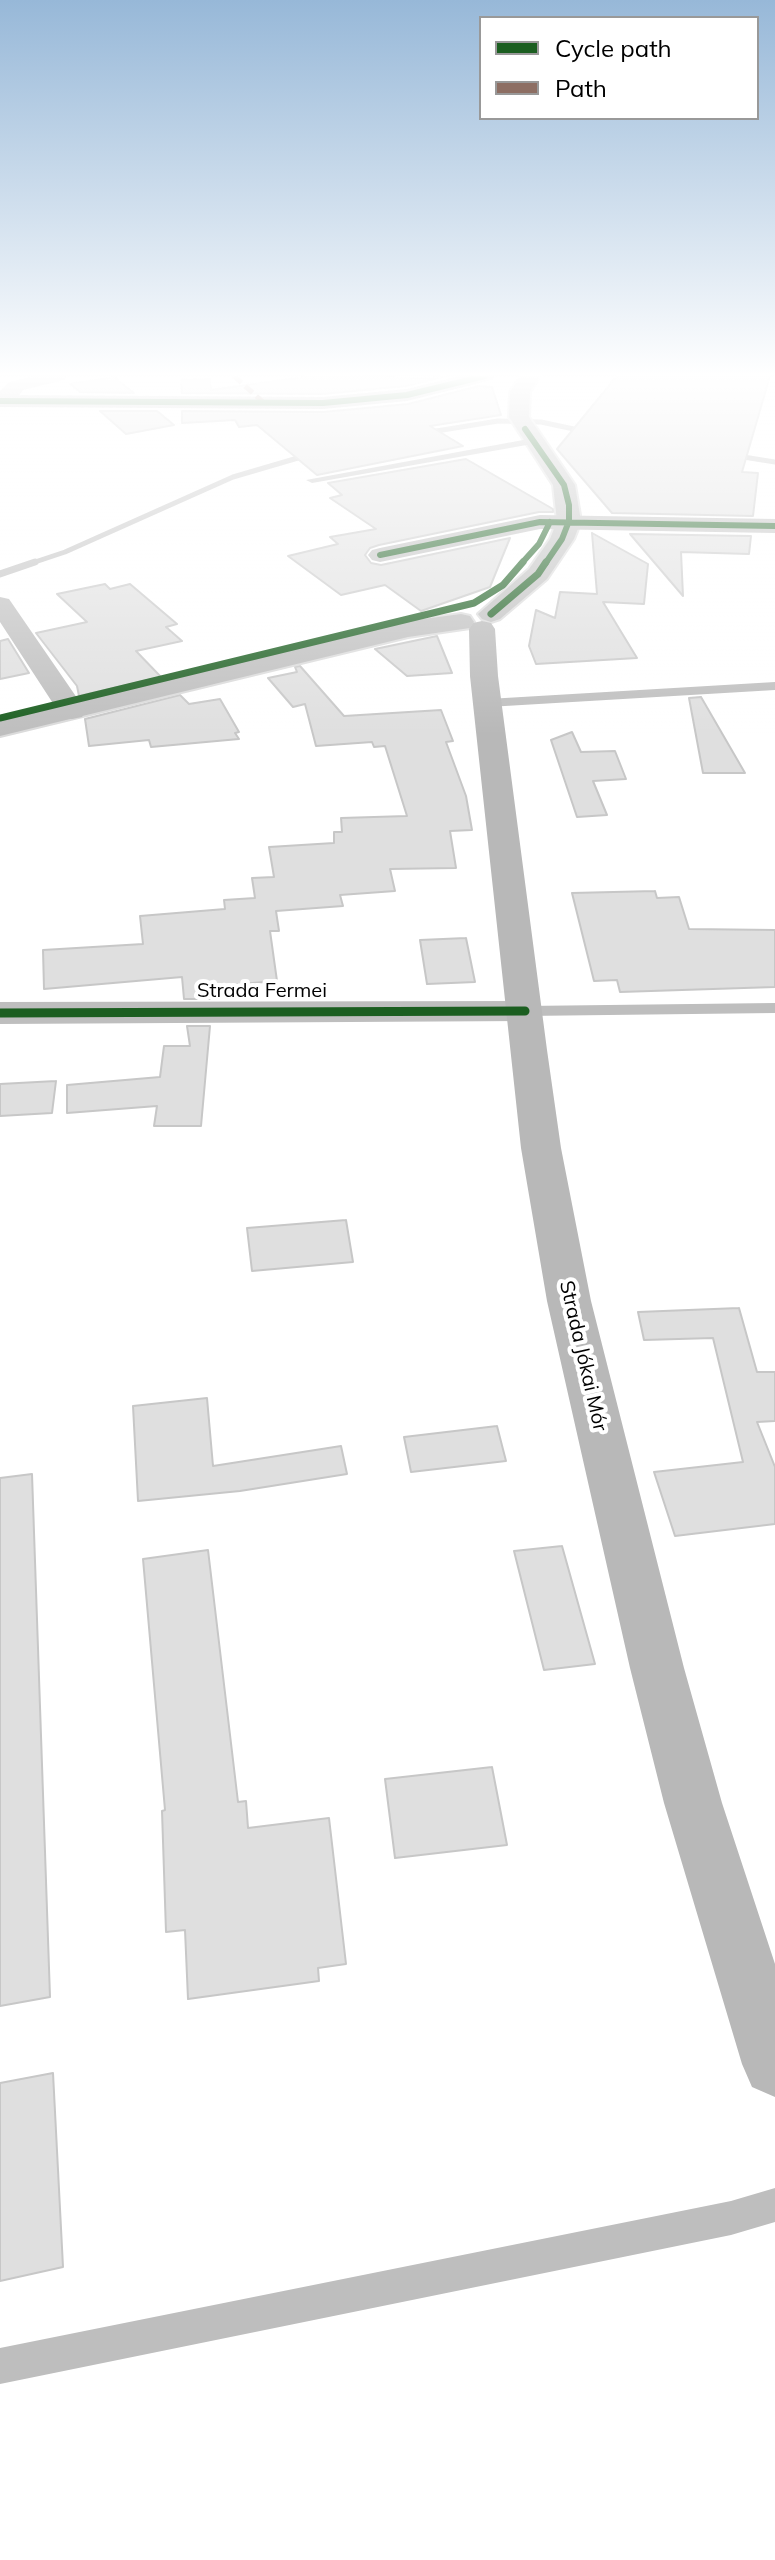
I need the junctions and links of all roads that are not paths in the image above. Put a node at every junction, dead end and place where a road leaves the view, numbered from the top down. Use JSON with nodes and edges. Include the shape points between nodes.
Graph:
{"nodes":[{"id":1,"x":567,"y":495,"type":"edge"},
{"id":2,"x":569,"y":521,"type":"junction"},
{"id":3,"x":775,"y":526,"type":"edge"},
{"id":4,"x":380,"y":555,"type":"dead end"},
{"id":5,"x":0,"y":604,"type":"edge"},
{"id":6,"x":478,"y":621,"type":"junction"},
{"id":7,"x":775,"y":686,"type":"edge"},
{"id":8,"x":488,"y":703,"type":"junction"},
{"id":9,"x":72,"y":711,"type":"junction"},
{"id":10,"x":0,"y":727,"type":"edge"},
{"id":11,"x":775,"y":1008,"type":"edge"},
{"id":12,"x":525,"y":1011,"type":"junction"},
{"id":13,"x":0,"y":1013,"type":"edge"},
{"id":14,"x":775,"y":2064,"type":"edge"},
{"id":15,"x":775,"y":2205,"type":"edge"},
{"id":16,"x":0,"y":2366,"type":"edge"}],
"edges":[{"from":1,"to":2,"type":"main road"},
{"from":2,"to":3,"type":"street"},
{"from":2,"to":4,"type":"street","via":[[519,525]]},
{"from":2,"to":6,"type":"main road","via":[[538,574]]},
{"from":5,"to":9,"type":"street"},
{"from":6,"to":8,"type":"main road","name":"Strada Jókai Mór"},
{"from":6,"to":9,"type":"main road","via":[[408,629]]},
{"from":7,"to":8,"type":"lane"},
{"from":8,"to":12,"type":"main road","name":"Strada Jókai Mór"},
{"from":9,"to":10,"type":"main road"},
{"from":11,"to":12,"type":"lane"},
{"from":12,"to":13,"type":"street","name":"Strada Fermei"},
{"from":12,"to":14,"type":"main road","name":"Strada Jókai Mór","via":[[541,1148],[569,1301],[693,1803]]},
{"from":15,"to":16,"type":"lane"}]}
